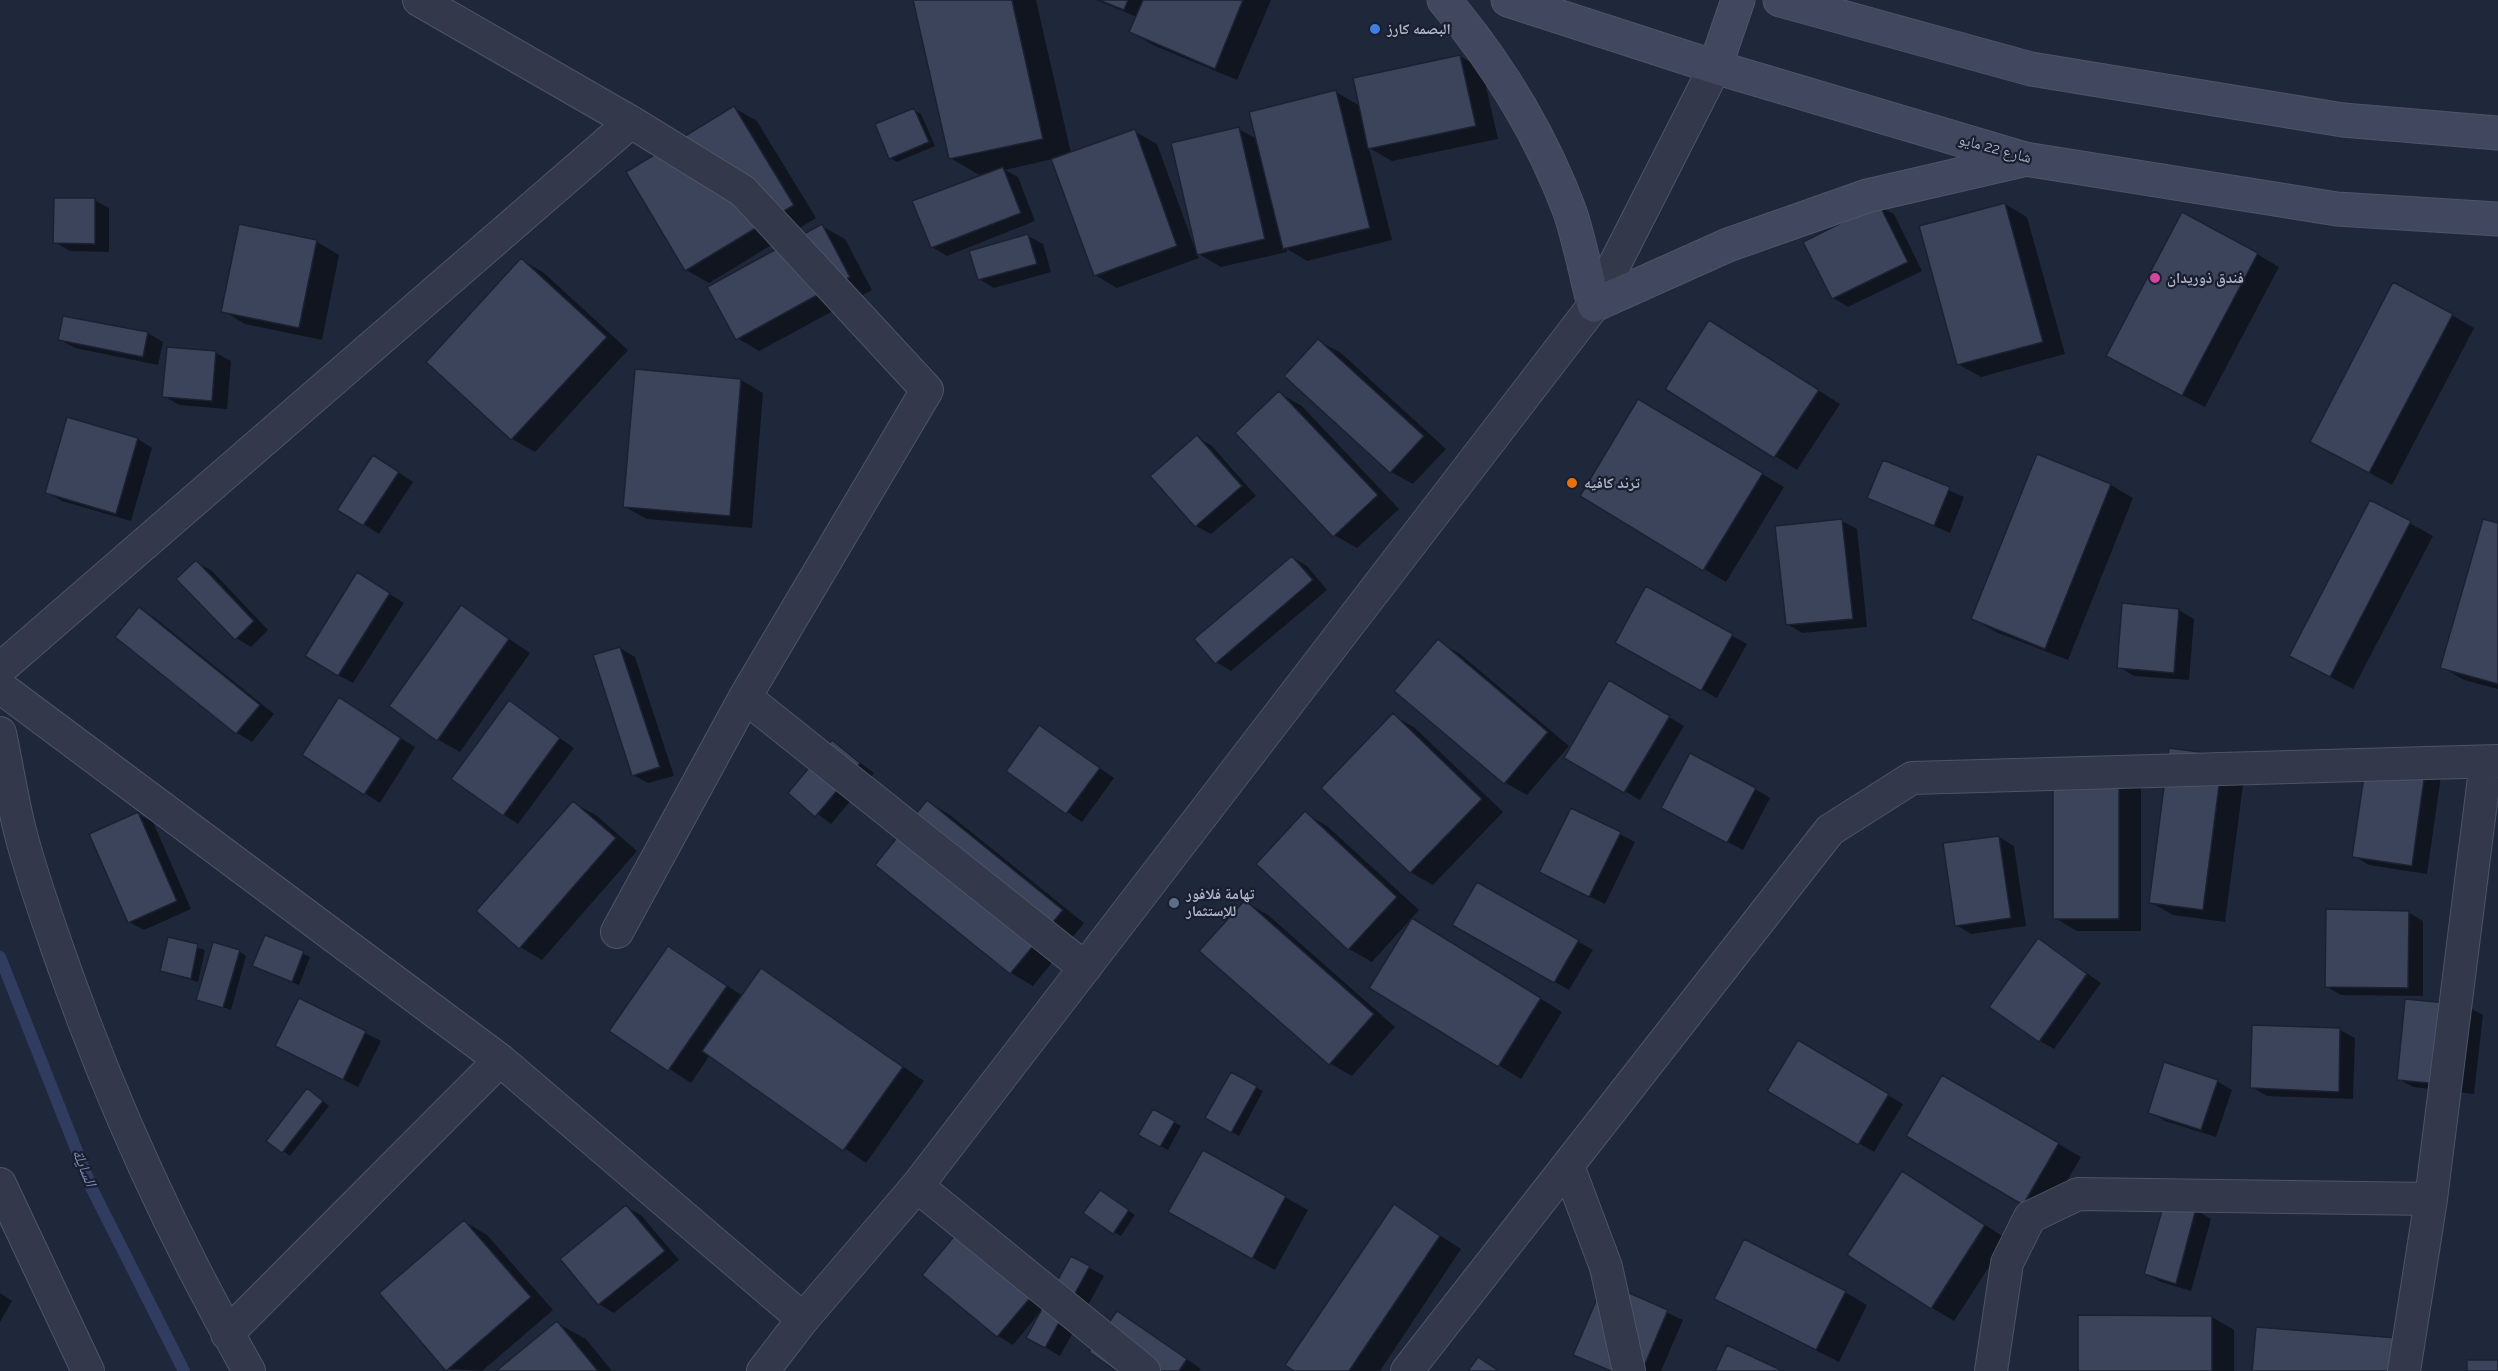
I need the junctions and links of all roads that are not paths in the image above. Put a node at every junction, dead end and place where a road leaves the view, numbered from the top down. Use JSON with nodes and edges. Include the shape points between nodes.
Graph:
{"nodes":[{"id":1,"x":419,"y":0,"type":"edge"},
{"id":2,"x":1444,"y":0,"type":"edge"},
{"id":3,"x":1508,"y":0,"type":"edge"},
{"id":4,"x":1738,"y":0,"type":"edge"},
{"id":5,"x":1780,"y":0,"type":"edge"},
{"id":6,"x":1715,"y":67,"type":"junction"},
{"id":7,"x":632,"y":122,"type":"junction"},
{"id":8,"x":2498,"y":133,"type":"edge"},
{"id":9,"x":2025,"y":159,"type":"junction"},
{"id":10,"x":2498,"y":219,"type":"edge"},
{"id":11,"x":1594,"y":305,"type":"junction"},
{"id":12,"x":0,"y":669,"type":"edge"},
{"id":13,"x":0,"y":687,"type":"edge"},
{"id":14,"x":745,"y":697,"type":"junction"},
{"id":15,"x":0,"y":733,"type":"edge"},
{"id":16,"x":2492,"y":762,"type":"edge"},
{"id":17,"x":617,"y":932,"type":"dead end"},
{"id":18,"x":1085,"y":968,"type":"junction"},
{"id":19,"x":500,"y":1060,"type":"junction"},
{"id":20,"x":1568,"y":1166,"type":"junction"},
{"id":21,"x":0,"y":1184,"type":"edge"},
{"id":22,"x":917,"y":1186,"type":"junction"},
{"id":23,"x":2431,"y":1199,"type":"junction"},
{"id":24,"x":803,"y":1319,"type":"junction"},
{"id":25,"x":227,"y":1334,"type":"junction"},
{"id":26,"x":88,"y":1371,"type":"edge"},
{"id":27,"x":249,"y":1371,"type":"edge"},
{"id":28,"x":763,"y":1371,"type":"edge"},
{"id":29,"x":1144,"y":1371,"type":"edge"},
{"id":30,"x":1407,"y":1371,"type":"edge"},
{"id":31,"x":1629,"y":1371,"type":"edge"},
{"id":32,"x":1991,"y":1371,"type":"edge"},
{"id":33,"x":2404,"y":1371,"type":"edge"}],
"edges":[{"from":1,"to":7,"type":"street"},
{"from":2,"to":11,"type":"main road","via":[[1482,45],[1532,126],[1570,213]]},
{"from":3,"to":6,"type":"main road","name":"شارع 22 مايو"},
{"from":4,"to":6,"type":"main road"},
{"from":5,"to":8,"type":"main road","via":[[2031,69],[2343,120]]},
{"from":6,"to":9,"type":"main road","name":"شارع 22 مايو"},
{"from":6,"to":11,"type":"street"},
{"from":7,"to":12,"type":"street"},
{"from":7,"to":14,"type":"street","via":[[743,191],[927,390]]},
{"from":9,"to":10,"type":"main road","name":"شارع 22 مايو","via":[[2337,209]]},
{"from":9,"to":11,"type":"main road","via":[[1867,196],[1728,245]]},
{"from":11,"to":18,"type":"street"},
{"from":13,"to":19,"type":"street"},
{"from":14,"to":17,"type":"street"},
{"from":14,"to":18,"type":"street"},
{"from":15,"to":25,"type":"street","via":[[20,831],[82,1017],[130,1135]]},
{"from":16,"to":20,"type":"street","via":[[1912,778],[1830,830]]},
{"from":16,"to":23,"type":"street"},
{"from":18,"to":22,"type":"street"},
{"from":19,"to":24,"type":"street"},
{"from":19,"to":25,"type":"street"},
{"from":20,"to":30,"type":"street"},
{"from":20,"to":31,"type":"street","via":[[1606,1267]]},
{"from":21,"to":26,"type":"street"},
{"from":22,"to":24,"type":"street"},
{"from":22,"to":29,"type":"street"},
{"from":23,"to":32,"type":"street","via":[[2078,1194],[2030,1217],[2007,1263]]},
{"from":23,"to":33,"type":"street"},
{"from":24,"to":28,"type":"street"},
{"from":25,"to":27,"type":"street"}]}
